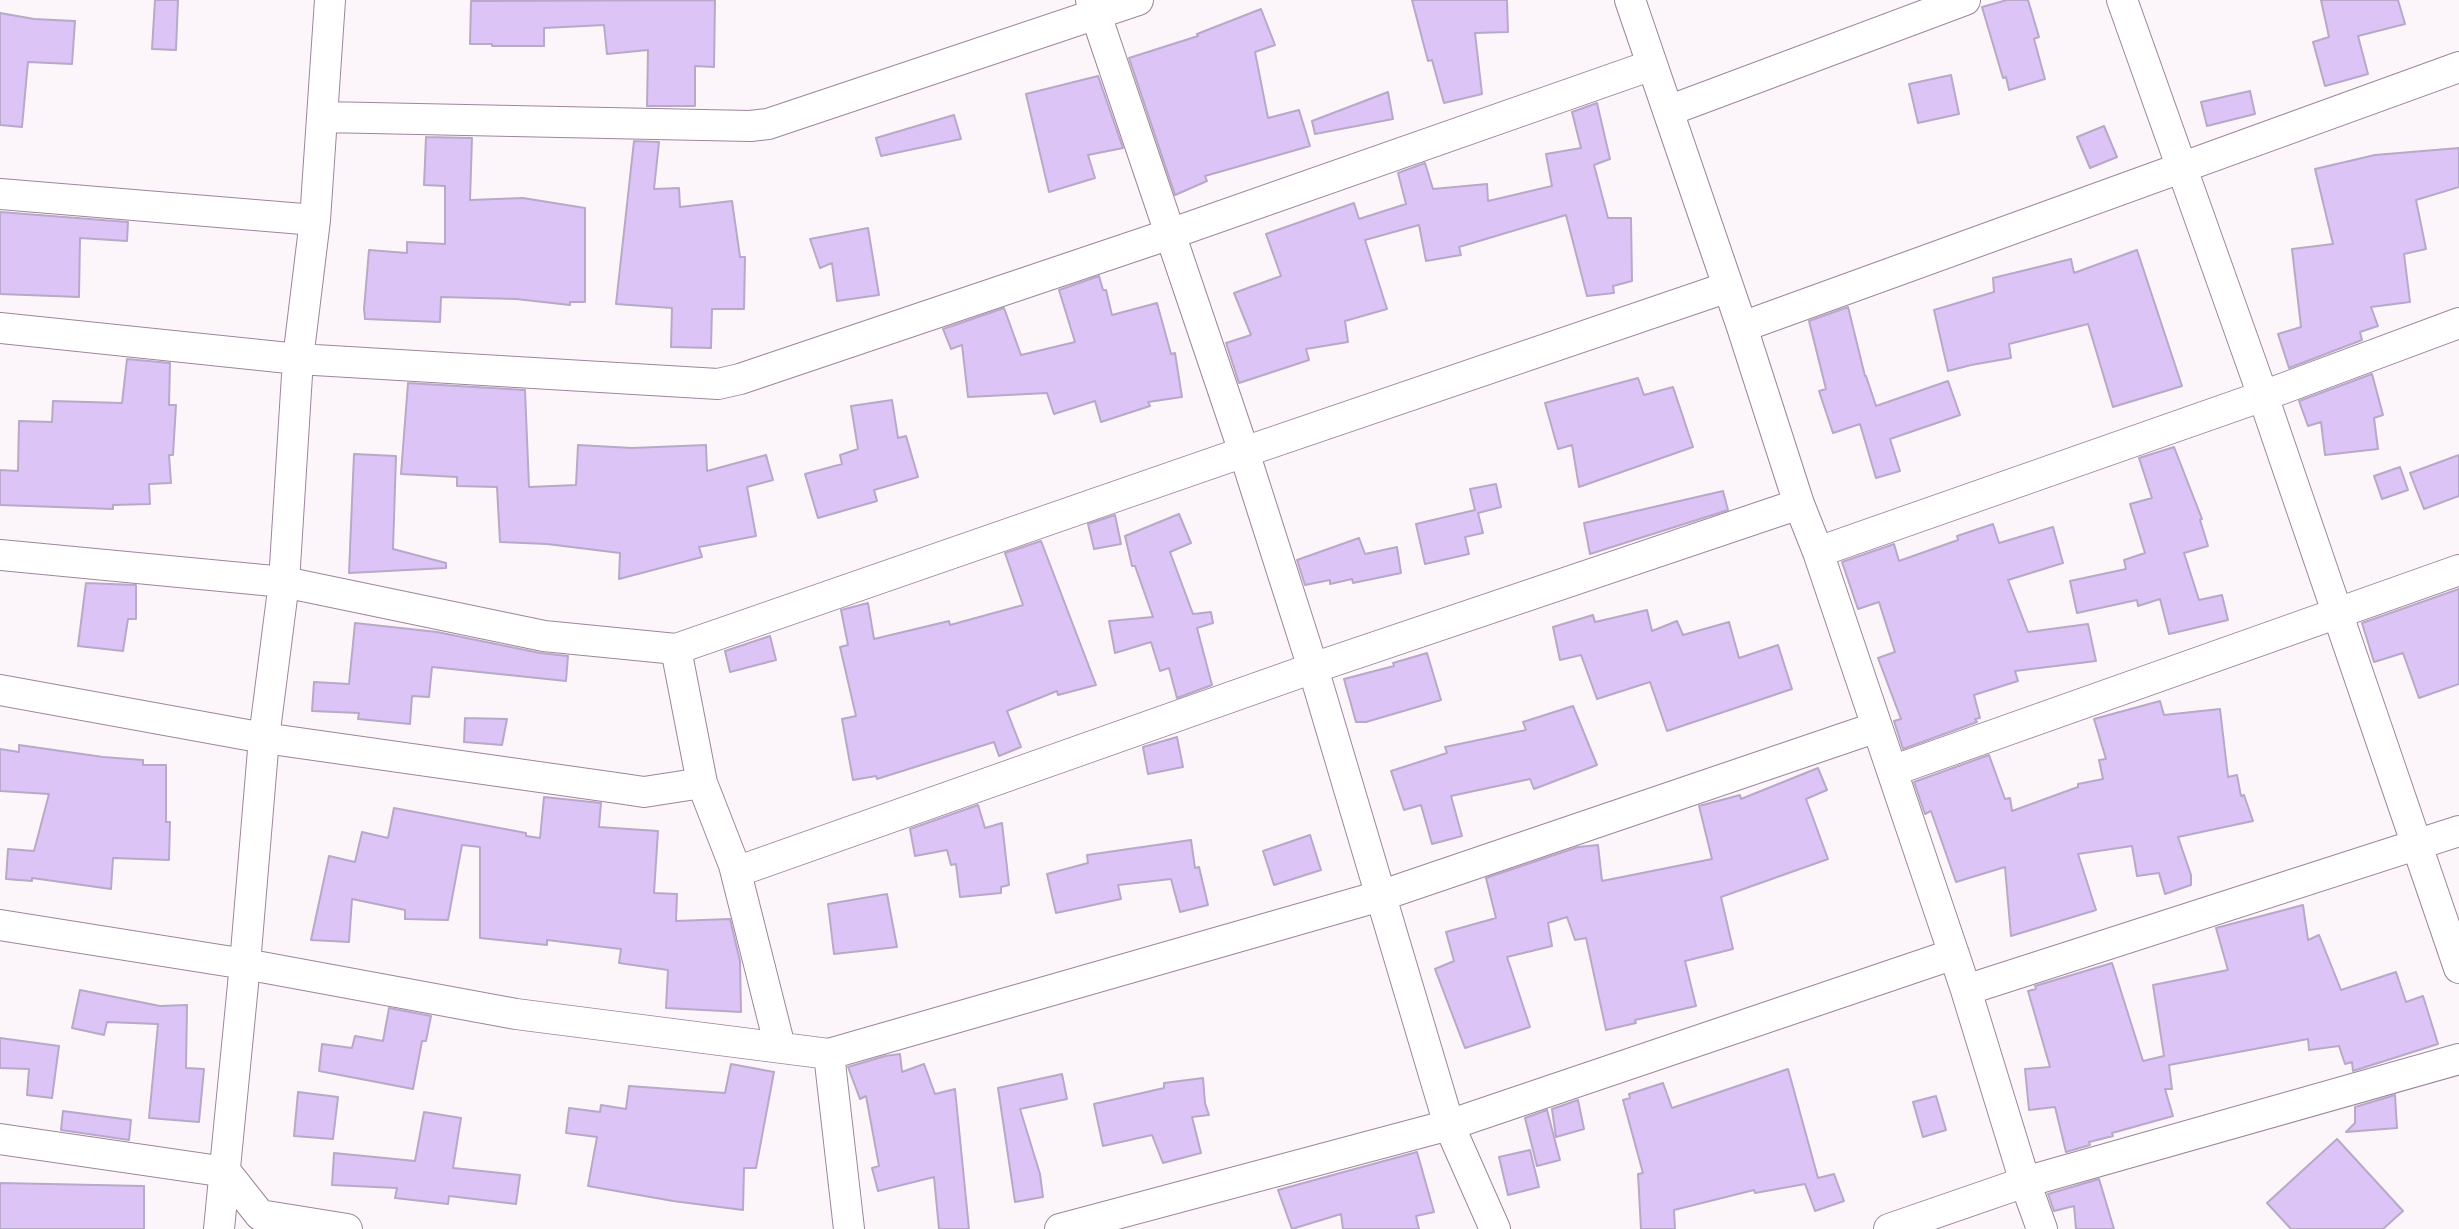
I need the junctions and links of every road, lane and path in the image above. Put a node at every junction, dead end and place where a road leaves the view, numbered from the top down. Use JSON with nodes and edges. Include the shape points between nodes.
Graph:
{"nodes":[{"id":1,"x":330,"y":0,"type":"edge"},
{"id":2,"x":1138,"y":0,"type":"edge"},
{"id":3,"x":1630,"y":0,"type":"edge"},
{"id":4,"x":1965,"y":0,"type":"edge"},
{"id":5,"x":2122,"y":0,"type":"edge"},
{"id":6,"x":1094,"y":7,"type":"edge"},
{"id":7,"x":1652,"y":65,"type":"junction"},
{"id":8,"x":2459,"y":67,"type":"edge"},
{"id":9,"x":1668,"y":111,"type":"junction"},
{"id":10,"x":323,"y":117,"type":"junction"},
{"id":11,"x":2182,"y":168,"type":"junction"},
{"id":12,"x":0,"y":194,"type":"edge"},
{"id":13,"x":315,"y":220,"type":"junction"},
{"id":14,"x":1170,"y":234,"type":"junction"},
{"id":15,"x":1728,"y":287,"type":"junction"},
{"id":16,"x":2459,"y":323,"type":"edge"},
{"id":17,"x":1741,"y":327,"type":"junction"},
{"id":18,"x":0,"y":328,"type":"edge"},
{"id":19,"x":298,"y":359,"type":"junction"},
{"id":20,"x":2263,"y":396,"type":"junction"},
{"id":21,"x":1244,"y":452,"type":"junction"},
{"id":22,"x":1799,"y":504,"type":"junction"},
{"id":23,"x":1818,"y":552,"type":"junction"},
{"id":24,"x":0,"y":555,"type":"edge"},
{"id":25,"x":2459,"y":570,"type":"edge"},
{"id":26,"x":284,"y":582,"type":"junction"},
{"id":27,"x":2337,"y":612,"type":"junction"},
{"id":28,"x":676,"y":649,"type":"junction"},
{"id":29,"x":1313,"y":667,"type":"junction"},
{"id":30,"x":0,"y":690,"type":"edge"},
{"id":31,"x":1877,"y":727,"type":"junction"},
{"id":32,"x":264,"y":738,"type":"junction"},
{"id":33,"x":1892,"y":771,"type":"junction"},
{"id":34,"x":702,"y":783,"type":"junction"},
{"id":35,"x":2459,"y":831,"type":"edge"},
{"id":36,"x":2417,"y":846,"type":"junction"},
{"id":37,"x":736,"y":872,"type":"junction"},
{"id":38,"x":1380,"y":896,"type":"junction"},
{"id":39,"x":0,"y":925,"type":"edge"},
{"id":40,"x":1954,"y":954,"type":"junction"},
{"id":41,"x":245,"y":964,"type":"junction"},
{"id":42,"x":2459,"y":968,"type":"edge"},
{"id":43,"x":1966,"y":990,"type":"junction"},
{"id":44,"x":780,"y":1047,"type":"junction"},
{"id":45,"x":830,"y":1054,"type":"junction"},
{"id":46,"x":2459,"y":1059,"type":"edge"},
{"id":47,"x":1449,"y":1125,"type":"junction"},
{"id":48,"x":0,"y":1139,"type":"edge"},
{"id":49,"x":226,"y":1172,"type":"junction"},
{"id":50,"x":2025,"y":1182,"type":"junction"},
{"id":51,"x":219,"y":1229,"type":"edge"},
{"id":52,"x":346,"y":1229,"type":"edge"},
{"id":53,"x":849,"y":1229,"type":"edge"},
{"id":54,"x":1060,"y":1229,"type":"edge"},
{"id":55,"x":1495,"y":1229,"type":"edge"},
{"id":56,"x":1889,"y":1229,"type":"edge"},
{"id":57,"x":2042,"y":1229,"type":"edge"}],
"edges":[{"from":1,"to":10,"type":"street"},
{"from":2,"to":6,"type":"street"},
{"from":3,"to":7,"type":"street"},
{"from":4,"to":9,"type":"street"},
{"from":5,"to":11,"type":"street"},
{"from":6,"to":10,"type":"street","via":[[768,124]]},
{"from":6,"to":14,"type":"street"},
{"from":7,"to":9,"type":"street"},
{"from":7,"to":14,"type":"street"},
{"from":8,"to":11,"type":"street"},
{"from":9,"to":15,"type":"street"},
{"from":10,"to":13,"type":"street"},
{"from":11,"to":17,"type":"street"},
{"from":11,"to":20,"type":"street"},
{"from":12,"to":13,"type":"street"},
{"from":13,"to":19,"type":"street"},
{"from":14,"to":19,"type":"street","via":[[718,384]]},
{"from":14,"to":21,"type":"street"},
{"from":15,"to":17,"type":"street"},
{"from":15,"to":21,"type":"street"},
{"from":16,"to":20,"type":"street"},
{"from":17,"to":22,"type":"street"},
{"from":18,"to":19,"type":"street"},
{"from":19,"to":26,"type":"street"},
{"from":20,"to":23,"type":"street"},
{"from":20,"to":27,"type":"street"},
{"from":21,"to":28,"type":"street"},
{"from":21,"to":29,"type":"street"},
{"from":22,"to":23,"type":"street"},
{"from":22,"to":29,"type":"street"},
{"from":23,"to":31,"type":"street"},
{"from":24,"to":26,"type":"street"},
{"from":25,"to":27,"type":"street"},
{"from":26,"to":28,"type":"street","via":[[544,636]]},
{"from":26,"to":32,"type":"street"},
{"from":27,"to":33,"type":"street"},
{"from":27,"to":36,"type":"street"},
{"from":28,"to":34,"type":"street"},
{"from":29,"to":37,"type":"street"},
{"from":29,"to":38,"type":"street"},
{"from":30,"to":32,"type":"street"},
{"from":31,"to":33,"type":"street"},
{"from":31,"to":38,"type":"street"},
{"from":32,"to":34,"type":"street","via":[[644,792]]},
{"from":32,"to":41,"type":"street"},
{"from":33,"to":40,"type":"street"},
{"from":34,"to":37,"type":"street"},
{"from":35,"to":36,"type":"street"},
{"from":36,"to":42,"type":"street"},
{"from":36,"to":43,"type":"street"},
{"from":37,"to":44,"type":"street"},
{"from":38,"to":45,"type":"street"},
{"from":38,"to":47,"type":"street"},
{"from":39,"to":41,"type":"street"},
{"from":40,"to":43,"type":"street"},
{"from":40,"to":47,"type":"street"},
{"from":41,"to":44,"type":"street","via":[[516,1014]]},
{"from":41,"to":49,"type":"street"},
{"from":43,"to":50,"type":"street"},
{"from":44,"to":45,"type":"street"},
{"from":45,"to":53,"type":"street"},
{"from":46,"to":50,"type":"street"},
{"from":47,"to":54,"type":"street"},
{"from":47,"to":55,"type":"street"},
{"from":48,"to":49,"type":"street"},
{"from":49,"to":51,"type":"street"},
{"from":49,"to":52,"type":"street","via":[[260,1215]]},
{"from":50,"to":56,"type":"street"},
{"from":50,"to":57,"type":"street"}]}
